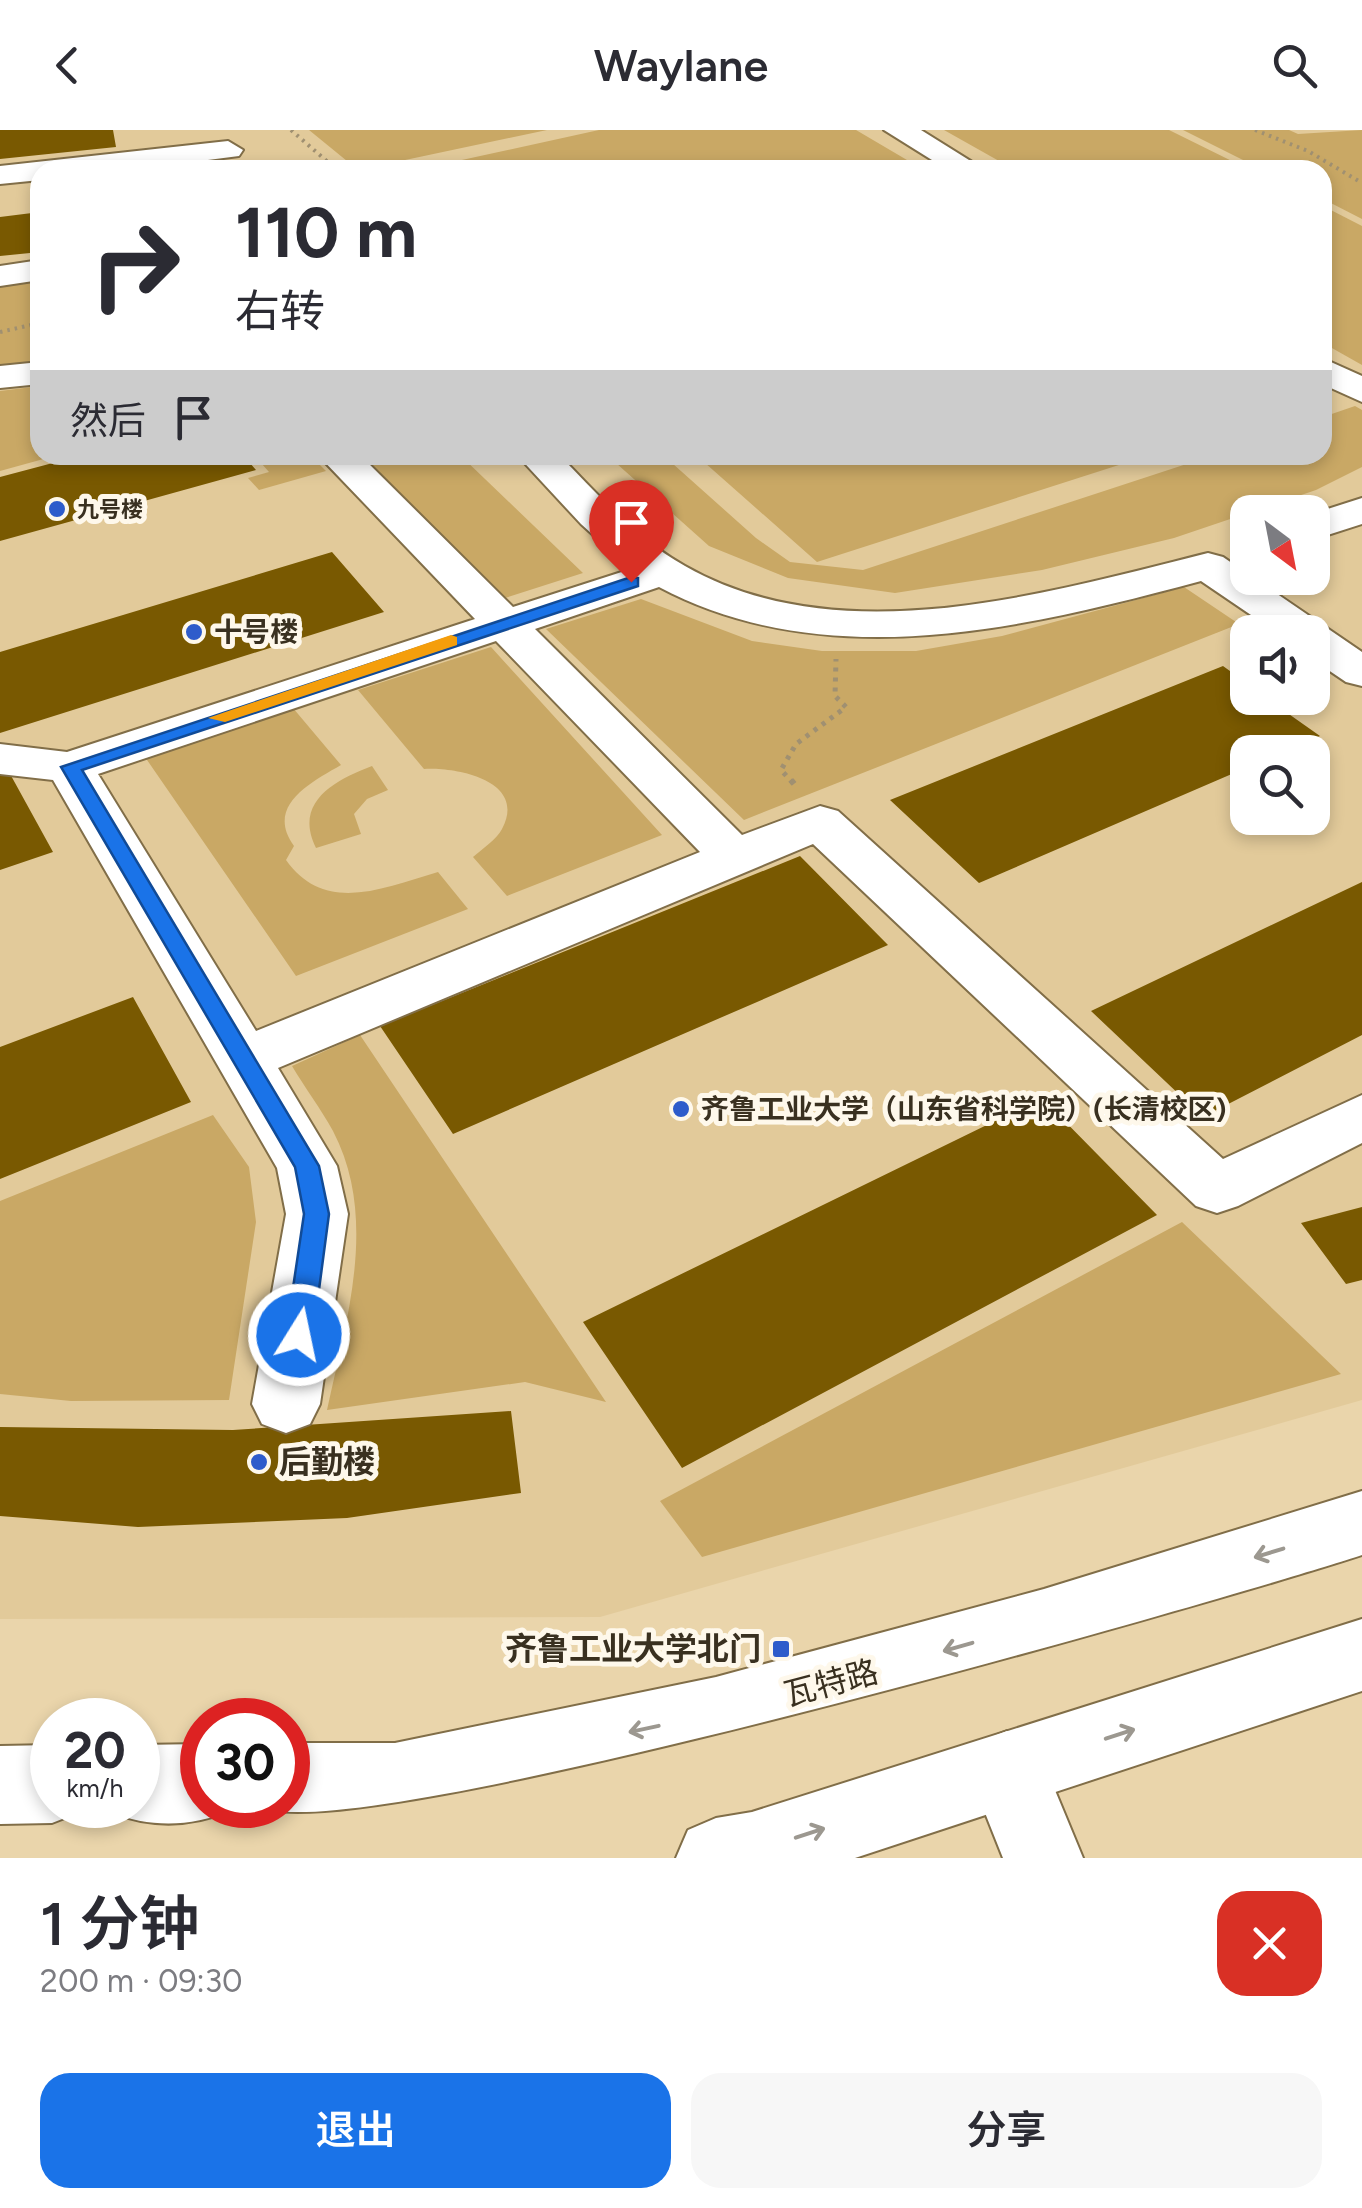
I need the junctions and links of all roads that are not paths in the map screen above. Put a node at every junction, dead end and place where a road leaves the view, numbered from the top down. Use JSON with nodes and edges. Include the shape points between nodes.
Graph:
{"nodes":[{"id":1,"x":899,"y":130,"type":"edge"},
{"id":2,"x":228,"y":150,"type":"edge"},
{"id":3,"x":136,"y":160,"type":"edge"},
{"id":4,"x":952,"y":160,"type":"edge"},
{"id":5,"x":30,"y":172,"type":"edge"},
{"id":6,"x":0,"y":175,"type":"edge"},
{"id":7,"x":30,"y":272,"type":"edge"},
{"id":8,"x":0,"y":276,"type":"edge"},
{"id":9,"x":30,"y":374,"type":"edge"},
{"id":10,"x":1332,"y":374,"type":"edge"},
{"id":11,"x":0,"y":377,"type":"edge"},
{"id":12,"x":1362,"y":391,"type":"edge"},
{"id":13,"x":348,"y":465,"type":"edge"},
{"id":14,"x":547,"y":465,"type":"edge"},
{"id":15,"x":1362,"y":510,"type":"edge"},
{"id":16,"x":1330,"y":522,"type":"edge"},
{"id":17,"x":1228,"y":558,"type":"edge"},
{"id":18,"x":662,"y":572,"type":"junction"},
{"id":19,"x":1287,"y":615,"type":"edge"},
{"id":20,"x":506,"y":622,"type":"junction"},
{"id":21,"x":1330,"y":650,"type":"edge"},
{"id":22,"x":1362,"y":672,"type":"edge"},
{"id":23,"x":0,"y":759,"type":"edge"},
{"id":24,"x":70,"y":767,"type":"junction"},
{"id":25,"x":733,"y":856,"type":"junction"},
{"id":26,"x":244,"y":1059,"type":"junction"},
{"id":27,"x":1362,"y":1117,"type":"edge"},
{"id":28,"x":286,"y":1404,"type":"dead end"},
{"id":29,"x":1362,"y":1524,"type":"edge"},
{"id":30,"x":1362,"y":1655,"type":"edge"},
{"id":31,"x":1007,"y":1770,"type":"junction"},
{"id":32,"x":310,"y":1782,"type":"edge"},
{"id":33,"x":0,"y":1784,"type":"edge"},
{"id":34,"x":30,"y":1784,"type":"edge"},
{"id":35,"x":716,"y":1858,"type":"edge"},
{"id":36,"x":1043,"y":1858,"type":"edge"}],
"edges":[{"from":1,"to":4,"type":"street"},
{"from":2,"to":3,"type":"street"},
{"from":5,"to":6,"type":"street"},
{"from":7,"to":8,"type":"street"},
{"from":9,"to":11,"type":"street"},
{"from":10,"to":12,"type":"street"},
{"from":13,"to":20,"type":"street"},
{"from":14,"to":18,"type":"street"},
{"from":15,"to":16,"type":"street"},
{"from":17,"to":18,"type":"street","via":[[1091,597],[934,624],[835,623],[744,605]]},
{"from":17,"to":19,"type":"street"},
{"from":18,"to":20,"type":"street"},
{"from":20,"to":24,"type":"street"},
{"from":20,"to":25,"type":"street"},
{"from":21,"to":22,"type":"street"},
{"from":23,"to":24,"type":"street"},
{"from":24,"to":26,"type":"street"},
{"from":25,"to":26,"type":"street"},
{"from":25,"to":27,"type":"street","via":[[820,822],[1217,1189]]},
{"from":26,"to":28,"type":"street","via":[[307,1166],[317,1214]]},
{"from":29,"to":32,"type":"street","name":"瓦特路","one_way":true,"via":[[1044,1624],[716,1714],[395,1782]]},
{"from":31,"to":30,"type":"street","one_way":true},
{"from":35,"to":31,"type":"street","one_way":true},
{"from":31,"to":36,"type":"street"},
{"from":33,"to":34,"type":"street"}]}
